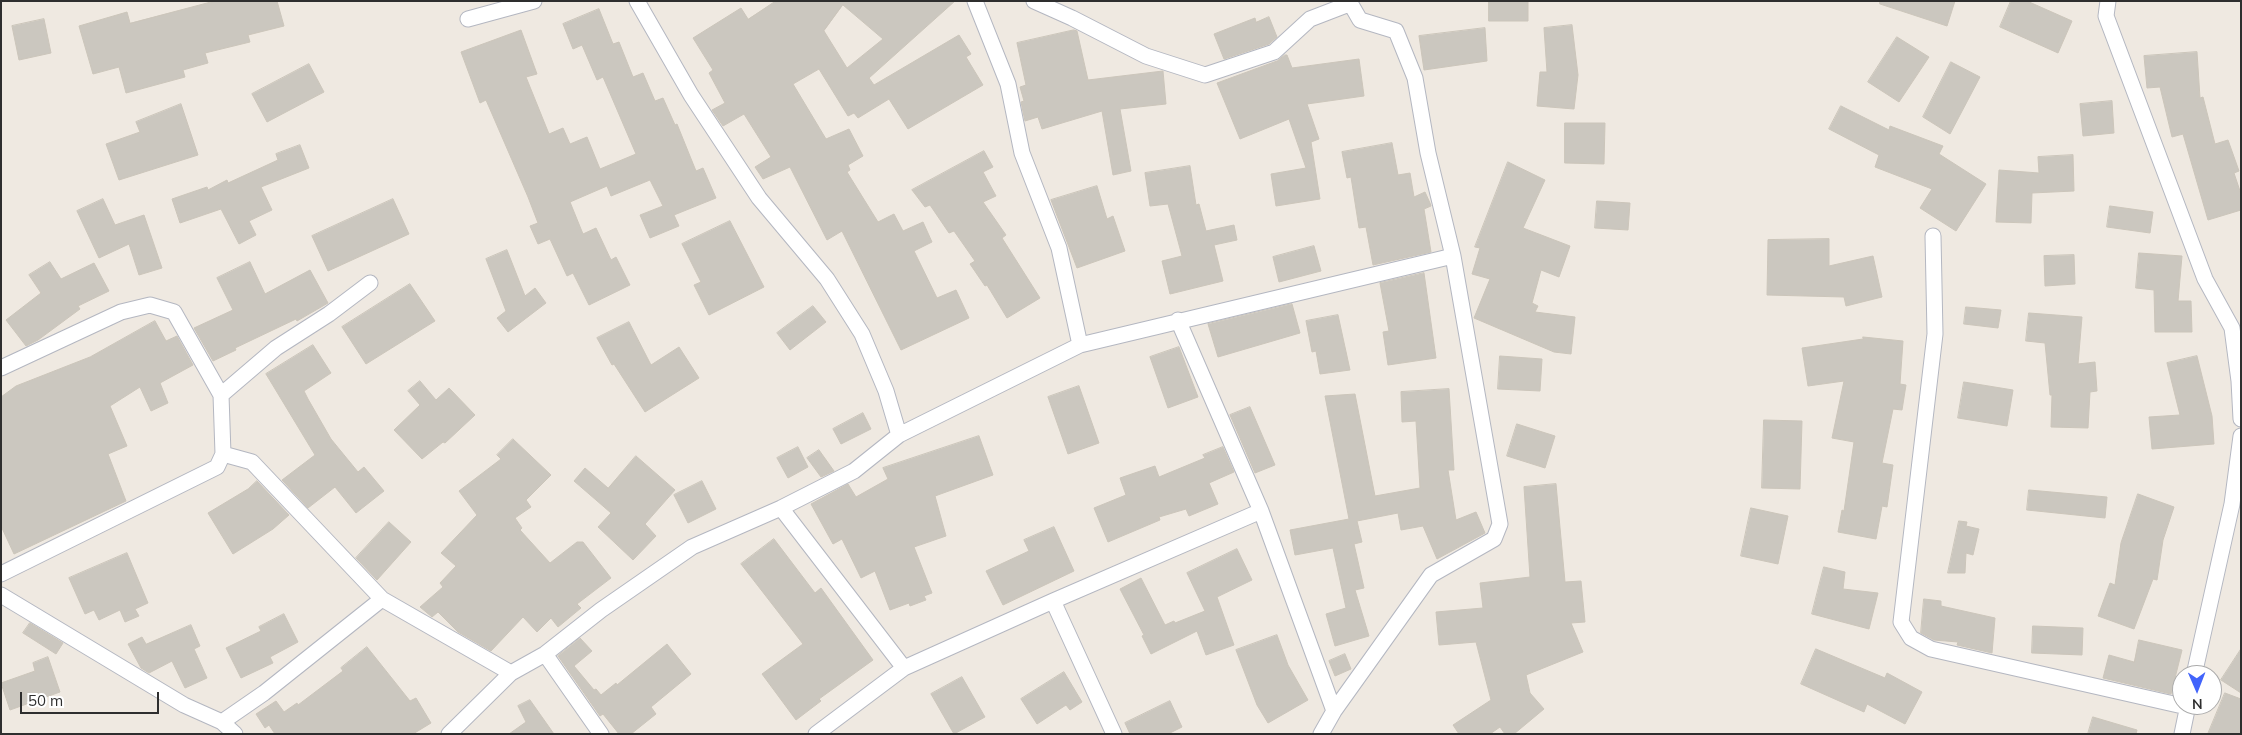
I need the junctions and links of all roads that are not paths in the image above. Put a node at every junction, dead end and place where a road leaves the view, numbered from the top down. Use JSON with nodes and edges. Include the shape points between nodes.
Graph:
{"nodes":[{"id":1,"x":534,"y":1,"type":"edge"},
{"id":2,"x":637,"y":1,"type":"edge"},
{"id":3,"x":975,"y":1,"type":"edge"},
{"id":4,"x":1034,"y":1,"type":"edge"},
{"id":5,"x":2108,"y":1,"type":"edge"},
{"id":6,"x":1349,"y":3,"type":"edge"},
{"id":7,"x":468,"y":19,"type":"dead end"},
{"id":8,"x":1933,"y":236,"type":"dead end"},
{"id":9,"x":1452,"y":256,"type":"junction"},
{"id":10,"x":370,"y":283,"type":"dead end"},
{"id":11,"x":1178,"y":320,"type":"junction"},
{"id":12,"x":1080,"y":345,"type":"junction"},
{"id":13,"x":1,"y":368,"type":"edge"},
{"id":14,"x":221,"y":395,"type":"junction"},
{"id":15,"x":2241,"y":419,"type":"edge"},
{"id":16,"x":899,"y":435,"type":"junction"},
{"id":17,"x":2241,"y":436,"type":"edge"},
{"id":18,"x":223,"y":454,"type":"junction"},
{"id":19,"x":780,"y":508,"type":"junction"},
{"id":20,"x":1261,"y":511,"type":"junction"},
{"id":21,"x":1,"y":574,"type":"edge"},
{"id":22,"x":1,"y":595,"type":"edge"},
{"id":23,"x":382,"y":599,"type":"junction"},
{"id":24,"x":1053,"y":601,"type":"junction"},
{"id":25,"x":545,"y":654,"type":"junction"},
{"id":26,"x":2196,"y":665,"type":"edge"},
{"id":27,"x":904,"y":668,"type":"junction"},
{"id":28,"x":511,"y":673,"type":"junction"},
{"id":29,"x":2172,"y":702,"type":"edge"},
{"id":30,"x":1334,"y":711,"type":"junction"},
{"id":31,"x":2186,"y":715,"type":"edge"},
{"id":32,"x":222,"y":722,"type":"junction"},
{"id":33,"x":235,"y":734,"type":"edge"},
{"id":34,"x":449,"y":734,"type":"edge"},
{"id":35,"x":601,"y":734,"type":"edge"},
{"id":36,"x":816,"y":734,"type":"edge"},
{"id":37,"x":1114,"y":734,"type":"edge"},
{"id":38,"x":1321,"y":734,"type":"edge"},
{"id":39,"x":2182,"y":734,"type":"edge"}],
"edges":[{"from":1,"to":7,"type":"street"},
{"from":2,"to":16,"type":"street","via":[[691,95],[758,198],[828,279],[862,334],[886,391]]},
{"from":3,"to":12,"type":"street","via":[[1008,84],[1022,153],[1060,248]]},
{"from":4,"to":6,"type":"street","via":[[1146,56],[1205,75],[1274,52],[1310,19]]},
{"from":5,"to":15,"type":"street","via":[[2106,16],[2201,270],[2232,328]]},
{"from":6,"to":9,"type":"street","via":[[1360,20],[1396,31],[1415,78],[1428,153]]},
{"from":8,"to":29,"type":"street","via":[[1935,334],[1901,622],[1911,638],[1931,649]]},
{"from":9,"to":11,"type":"street"},
{"from":9,"to":30,"type":"street","via":[[1500,524],[1494,539],[1430,575]]},
{"from":10,"to":14,"type":"street","via":[[276,348]]},
{"from":11,"to":12,"type":"street"},
{"from":11,"to":20,"type":"street"},
{"from":12,"to":16,"type":"street"},
{"from":13,"to":14,"type":"street","via":[[121,312],[150,305],[174,312]]},
{"from":14,"to":18,"type":"street"},
{"from":16,"to":19,"type":"street","via":[[854,471]]},
{"from":17,"to":26,"type":"street","via":[[2232,504]]},
{"from":18,"to":21,"type":"street","via":[[217,468]]},
{"from":18,"to":23,"type":"street","via":[[252,462]]},
{"from":19,"to":25,"type":"street","via":[[692,547],[601,610]]},
{"from":19,"to":27,"type":"street"},
{"from":20,"to":24,"type":"street"},
{"from":20,"to":30,"type":"street"},
{"from":22,"to":32,"type":"street","via":[[184,705]]},
{"from":23,"to":28,"type":"street"},
{"from":23,"to":32,"type":"street","via":[[264,693]]},
{"from":24,"to":27,"type":"street"},
{"from":24,"to":37,"type":"street"},
{"from":25,"to":28,"type":"street"},
{"from":25,"to":35,"type":"street"},
{"from":27,"to":36,"type":"street"},
{"from":28,"to":34,"type":"street"},
{"from":30,"to":38,"type":"street"},
{"from":31,"to":39,"type":"street"},
{"from":32,"to":33,"type":"street"}]}
